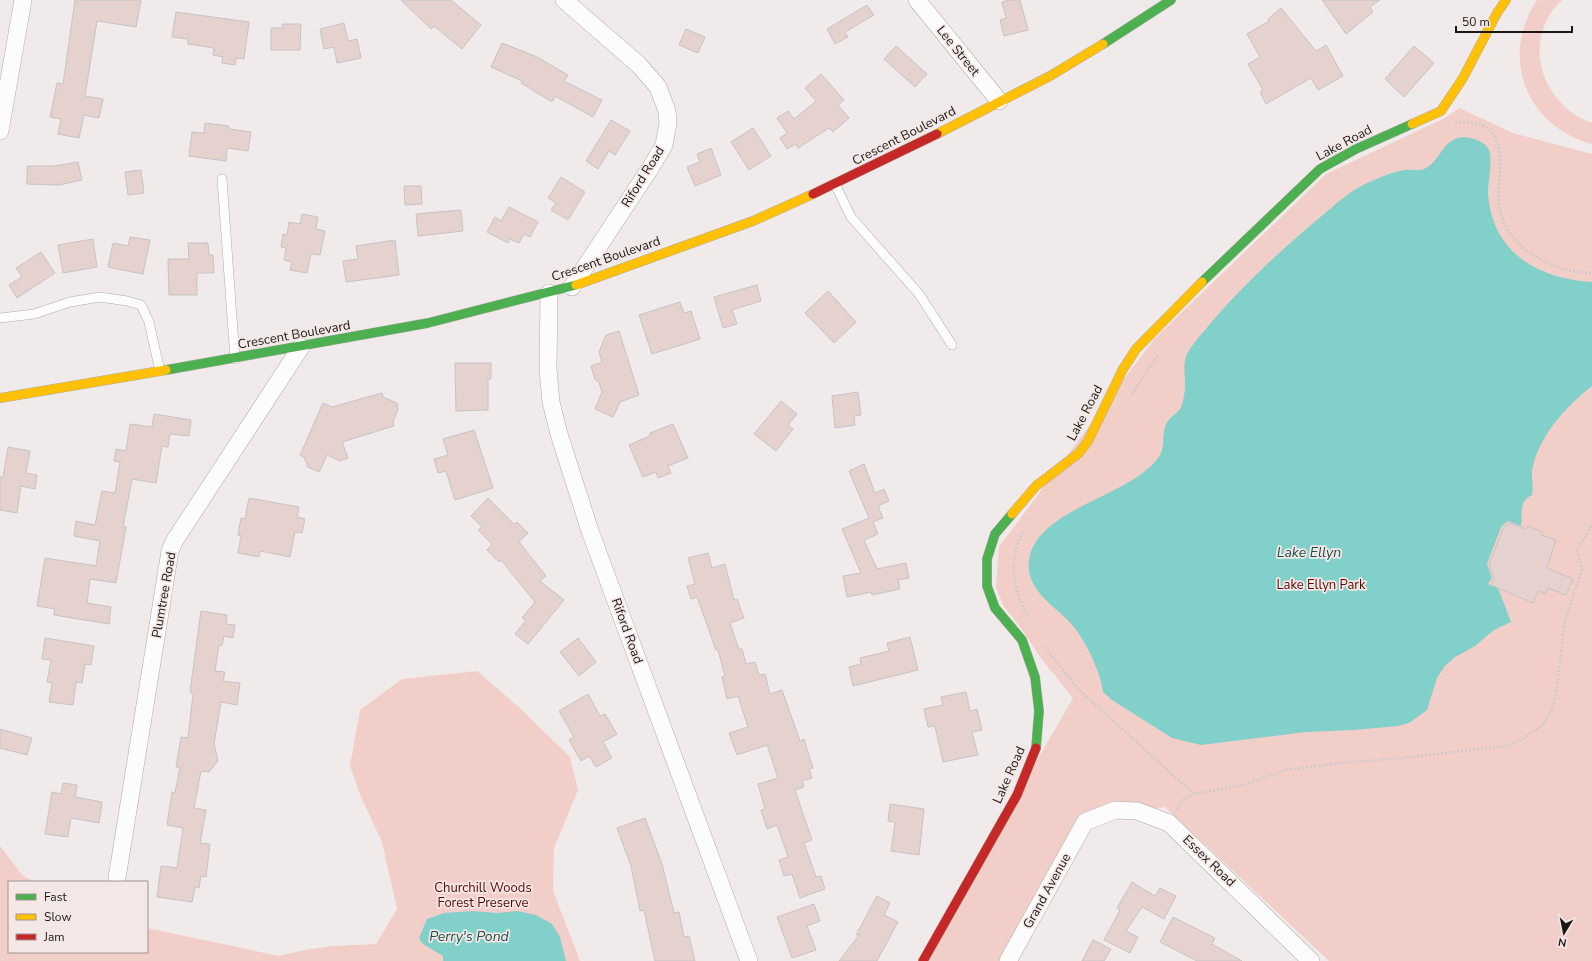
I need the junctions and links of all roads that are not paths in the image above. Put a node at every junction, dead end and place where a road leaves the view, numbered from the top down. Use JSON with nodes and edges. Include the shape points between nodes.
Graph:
{"nodes":[{"id":1,"x":23,"y":0,"type":"edge"},
{"id":2,"x":564,"y":0,"type":"edge"},
{"id":3,"x":917,"y":0,"type":"edge"},
{"id":4,"x":1171,"y":0,"type":"edge"},
{"id":5,"x":1506,"y":0,"type":"edge"},
{"id":6,"x":1151,"y":6,"type":"edge"},
{"id":7,"x":999,"y":101,"type":"junction"},
{"id":8,"x":0,"y":131,"type":"edge"},
{"id":9,"x":222,"y":179,"type":"dead end"},
{"id":10,"x":836,"y":184,"type":"junction"},
{"id":11,"x":572,"y":287,"type":"junction"},
{"id":12,"x":549,"y":293,"type":"junction"},
{"id":13,"x":0,"y":318,"type":"edge"},
{"id":14,"x":952,"y":345,"type":"dead end"},
{"id":15,"x":301,"y":348,"type":"junction"},
{"id":16,"x":235,"y":359,"type":"junction"},
{"id":17,"x":160,"y":372,"type":"junction"},
{"id":18,"x":0,"y":398,"type":"edge"},
{"id":19,"x":1085,"y":822,"type":"joint"},
{"id":20,"x":117,"y":878,"type":"dead end"},
{"id":21,"x":749,"y":961,"type":"edge"},
{"id":22,"x":923,"y":961,"type":"edge"},
{"id":23,"x":1008,"y":961,"type":"edge"},
{"id":24,"x":1311,"y":961,"type":"edge"}],
"edges":[{"from":1,"to":8,"type":"street"},
{"from":2,"to":11,"type":"street","name":"Riford Road","via":[[639,65],[658,87],[667,110],[668,123],[664,144],[651,167]]},
{"from":3,"to":7,"type":"street","name":"Lee Street"},
{"from":4,"to":6,"type":"street","name":"Crescent Boulevard"},
{"from":5,"to":22,"type":"street","name":"Lake Road","via":[[1463,78],[1441,111],[1356,149],[1320,170],[1230,254],[1136,349],[1122,369],[1088,441],[1079,453],[1036,486],[995,534],[987,559],[987,586],[995,608],[1022,640],[1035,677],[1039,711],[1036,750],[1017,795]]},
{"from":6,"to":7,"type":"street","name":"Crescent Boulevard","via":[[1050,76]]},
{"from":7,"to":10,"type":"street","name":"Crescent Boulevard"},
{"from":9,"to":16,"type":"lane"},
{"from":10,"to":11,"type":"street","name":"Crescent Boulevard","via":[[753,221]]},
{"from":10,"to":14,"type":"lane","via":[[851,217],[919,294]]},
{"from":11,"to":12,"type":"street","name":"Crescent Boulevard"},
{"from":12,"to":15,"type":"street","name":"Crescent Boulevard","via":[[428,323]]},
{"from":12,"to":21,"type":"street","name":"Riford Road","via":[[549,382],[559,434],[590,530]]},
{"from":13,"to":17,"type":"lane","via":[[34,314],[70,302],[100,297],[141,305],[149,322]]},
{"from":15,"to":16,"type":"street","name":"Crescent Boulevard"},
{"from":15,"to":20,"type":"street","name":"Plumtree Road","via":[[170,551]]},
{"from":16,"to":17,"type":"street","name":"Crescent Boulevard"},
{"from":17,"to":18,"type":"street","name":"Crescent Boulevard"},
{"from":19,"to":23,"type":"street","name":"Grand Avenue"},
{"from":19,"to":24,"type":"street","name":"Essex Road","via":[[1115,810],[1137,811],[1170,823]]}]}
